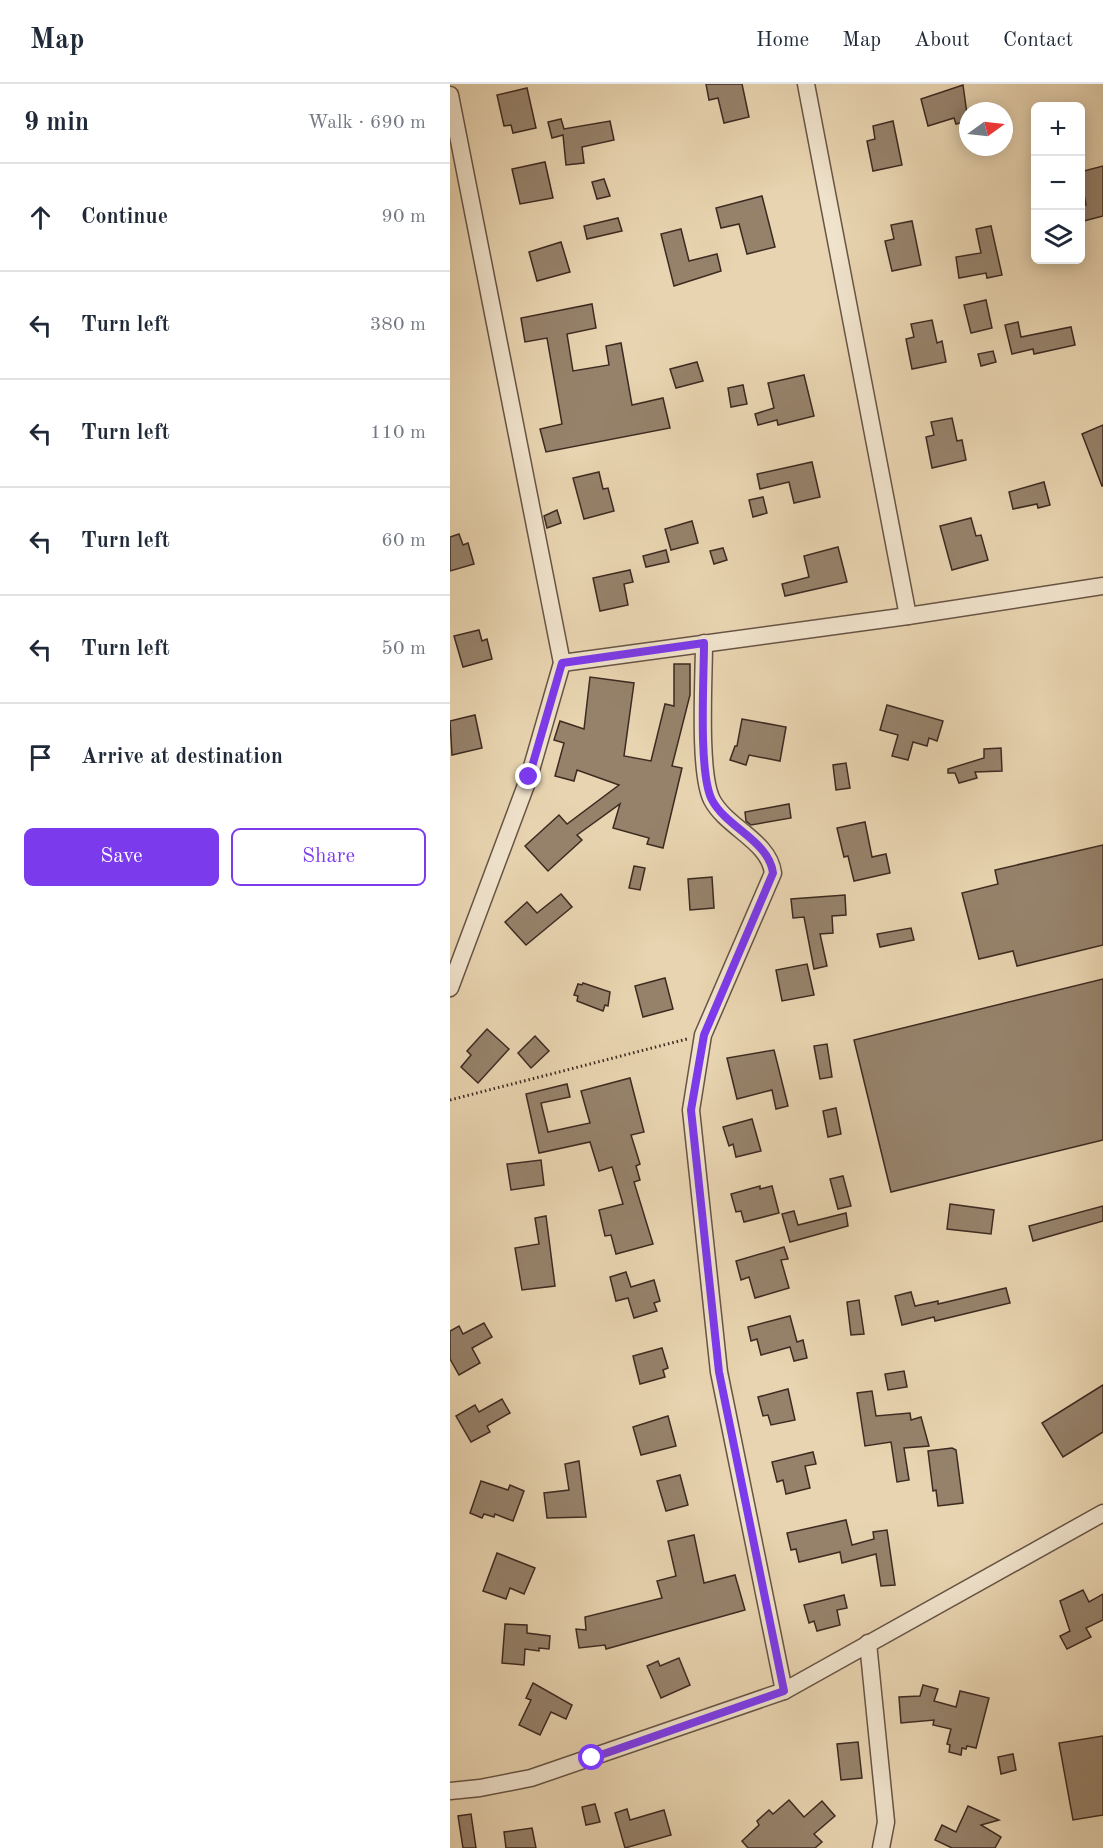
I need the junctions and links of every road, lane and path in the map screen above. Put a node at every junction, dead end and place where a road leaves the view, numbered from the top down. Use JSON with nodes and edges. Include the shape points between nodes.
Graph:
{"nodes":[{"id":1,"x":806,"y":84,"type":"edge"},
{"id":2,"x":450,"y":95,"type":"edge"},
{"id":3,"x":1103,"y":586,"type":"edge"},
{"id":4,"x":908,"y":616,"type":"junction"},
{"id":5,"x":704,"y":643,"type":"junction"},
{"id":6,"x":562,"y":663,"type":"junction"},
{"id":7,"x":450,"y":988,"type":"edge"},
{"id":8,"x":704,"y":1035,"type":"junction"},
{"id":9,"x":450,"y":1100,"type":"edge"},
{"id":10,"x":1103,"y":1513,"type":"edge"},
{"id":11,"x":868,"y":1643,"type":"junction"},
{"id":12,"x":784,"y":1691,"type":"junction"},
{"id":13,"x":450,"y":1791,"type":"edge"},
{"id":14,"x":881,"y":1848,"type":"edge"}],
"edges":[{"from":1,"to":4,"type":"street"},
{"from":2,"to":6,"type":"street"},
{"from":3,"to":4,"type":"street"},
{"from":4,"to":5,"type":"street"},
{"from":5,"to":6,"type":"street"},
{"from":5,"to":8,"type":"street","via":[[705,773],[711,799],[724,817],[767,854],[773,873]]},
{"from":6,"to":7,"type":"street","via":[[529,777]]},
{"from":8,"to":9,"type":"path"},
{"from":8,"to":12,"type":"street","via":[[691,1110],[719,1372]]},
{"from":10,"to":11,"type":"street"},
{"from":11,"to":12,"type":"street"},
{"from":11,"to":14,"type":"street","via":[[886,1822]]},
{"from":12,"to":13,"type":"street","via":[[531,1778]]}]}
